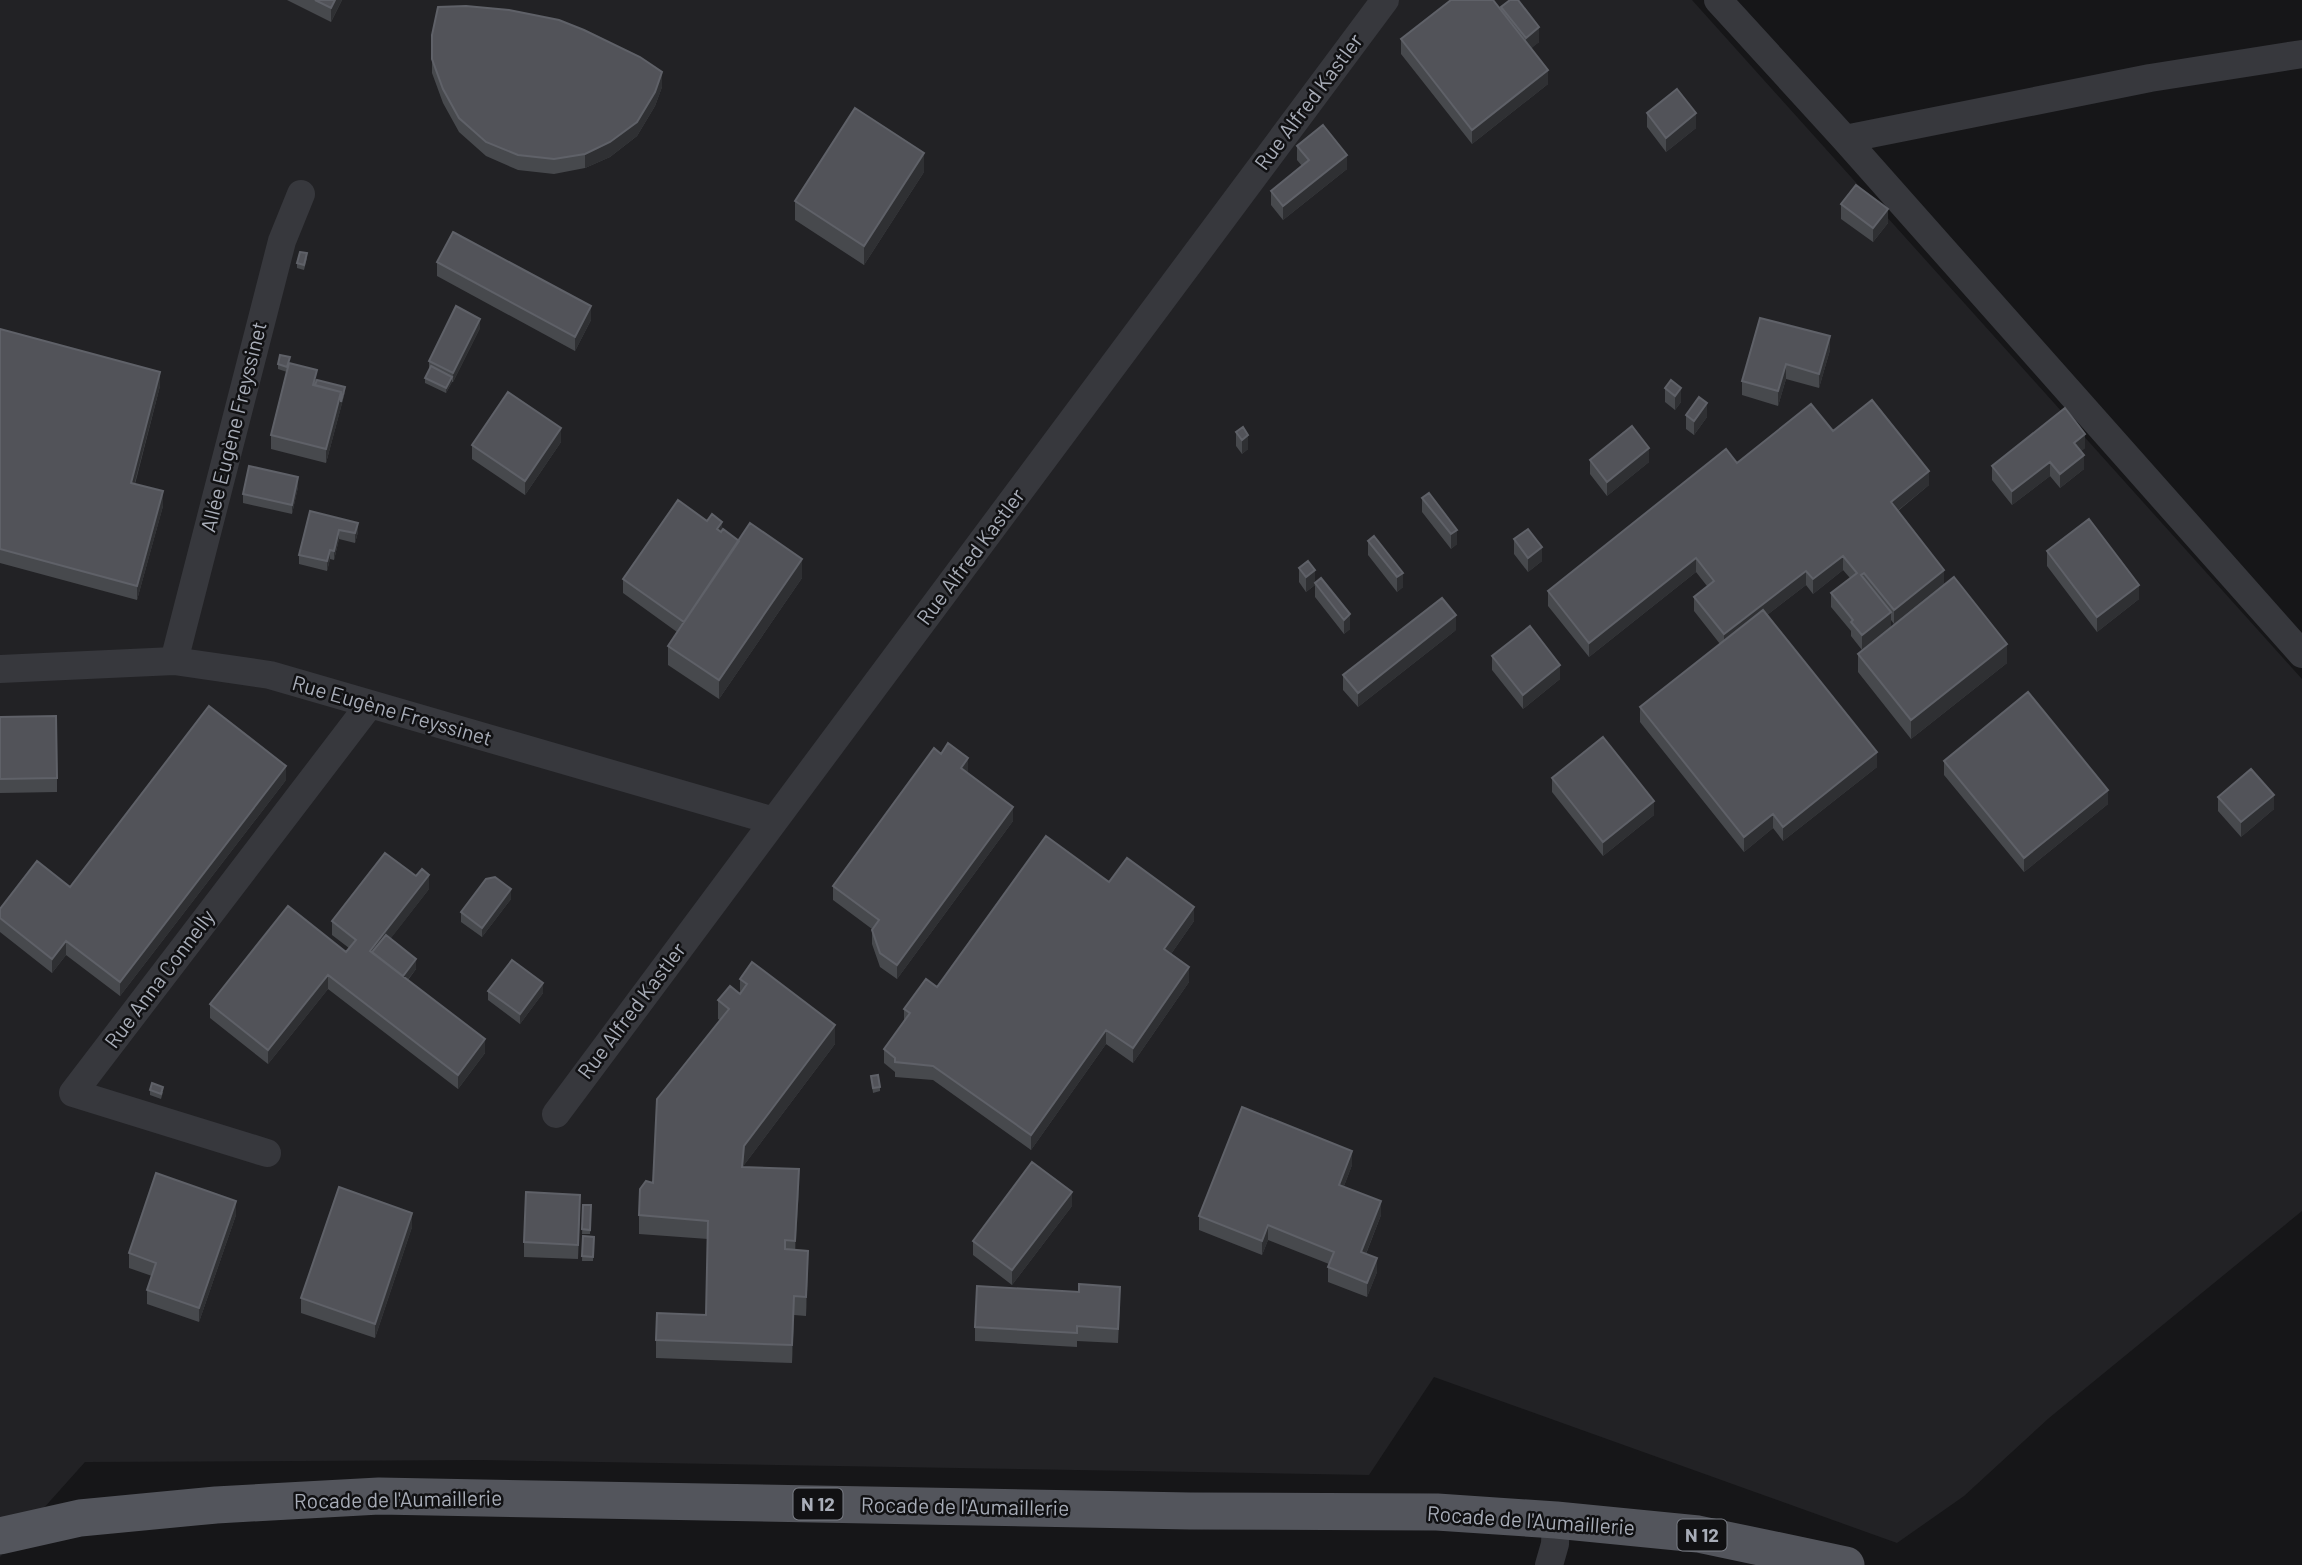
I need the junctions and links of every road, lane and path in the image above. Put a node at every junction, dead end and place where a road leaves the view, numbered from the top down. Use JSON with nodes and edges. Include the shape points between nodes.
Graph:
{"nodes":[{"id":1,"x":1385,"y":0,"type":"edge"},
{"id":2,"x":1718,"y":0,"type":"edge"},
{"id":3,"x":2302,"y":54,"type":"edge"},
{"id":4,"x":1844,"y":139,"type":"junction"},
{"id":5,"x":301,"y":194,"type":"dead end"},
{"id":6,"x":2302,"y":654,"type":"edge"},
{"id":7,"x":174,"y":661,"type":"junction"},
{"id":8,"x":0,"y":669,"type":"edge"},
{"id":9,"x":370,"y":704,"type":"junction"},
{"id":10,"x":775,"y":821,"type":"junction"},
{"id":11,"x":556,"y":1114,"type":"dead end"},
{"id":12,"x":267,"y":1153,"type":"dead end"},
{"id":13,"x":0,"y":1508,"type":"edge"},
{"id":14,"x":80,"y":1518,"type":"junction"},
{"id":15,"x":1556,"y":1520,"type":"junction"},
{"id":16,"x":0,"y":1536,"type":"edge"},
{"id":17,"x":1549,"y":1565,"type":"edge"},
{"id":18,"x":1846,"y":1565,"type":"edge"}],
"edges":[{"from":1,"to":10,"type":"street","name":"Rue Alfred Kastler"},
{"from":2,"to":4,"type":"street"},
{"from":3,"to":4,"type":"street","via":[[2150,78]]},
{"from":4,"to":6,"type":"street"},
{"from":5,"to":7,"type":"street","name":"Allée Eugène Freyssinet","via":[[282,241]]},
{"from":7,"to":8,"type":"street","name":"Rue Eugène Freyssinet"},
{"from":7,"to":9,"type":"street","name":"Rue Eugène Freyssinet","via":[[270,675]]},
{"from":9,"to":10,"type":"street","name":"Rue Eugène Freyssinet"},
{"from":9,"to":12,"type":"street","name":"Rue Anna Connelly","via":[[73,1093]]},
{"from":10,"to":11,"type":"street","name":"Rue Alfred Kastler"},
{"from":13,"to":14,"type":"main road","name":"Rocade de l'Aumaillerie","number":"N 12"},
{"from":14,"to":15,"type":"main road","name":"Rocade de l'Aumaillerie","number":"N 12","via":[[379,1496],[1437,1512]]},
{"from":14,"to":16,"type":"main road","name":"Rocade de l'Aumaillerie","number":"N 12"},
{"from":15,"to":17,"type":"street"},
{"from":15,"to":18,"type":"main road","name":"Rocade de l'Aumaillerie","number":"N 12","via":[[1698,1534]]}]}
